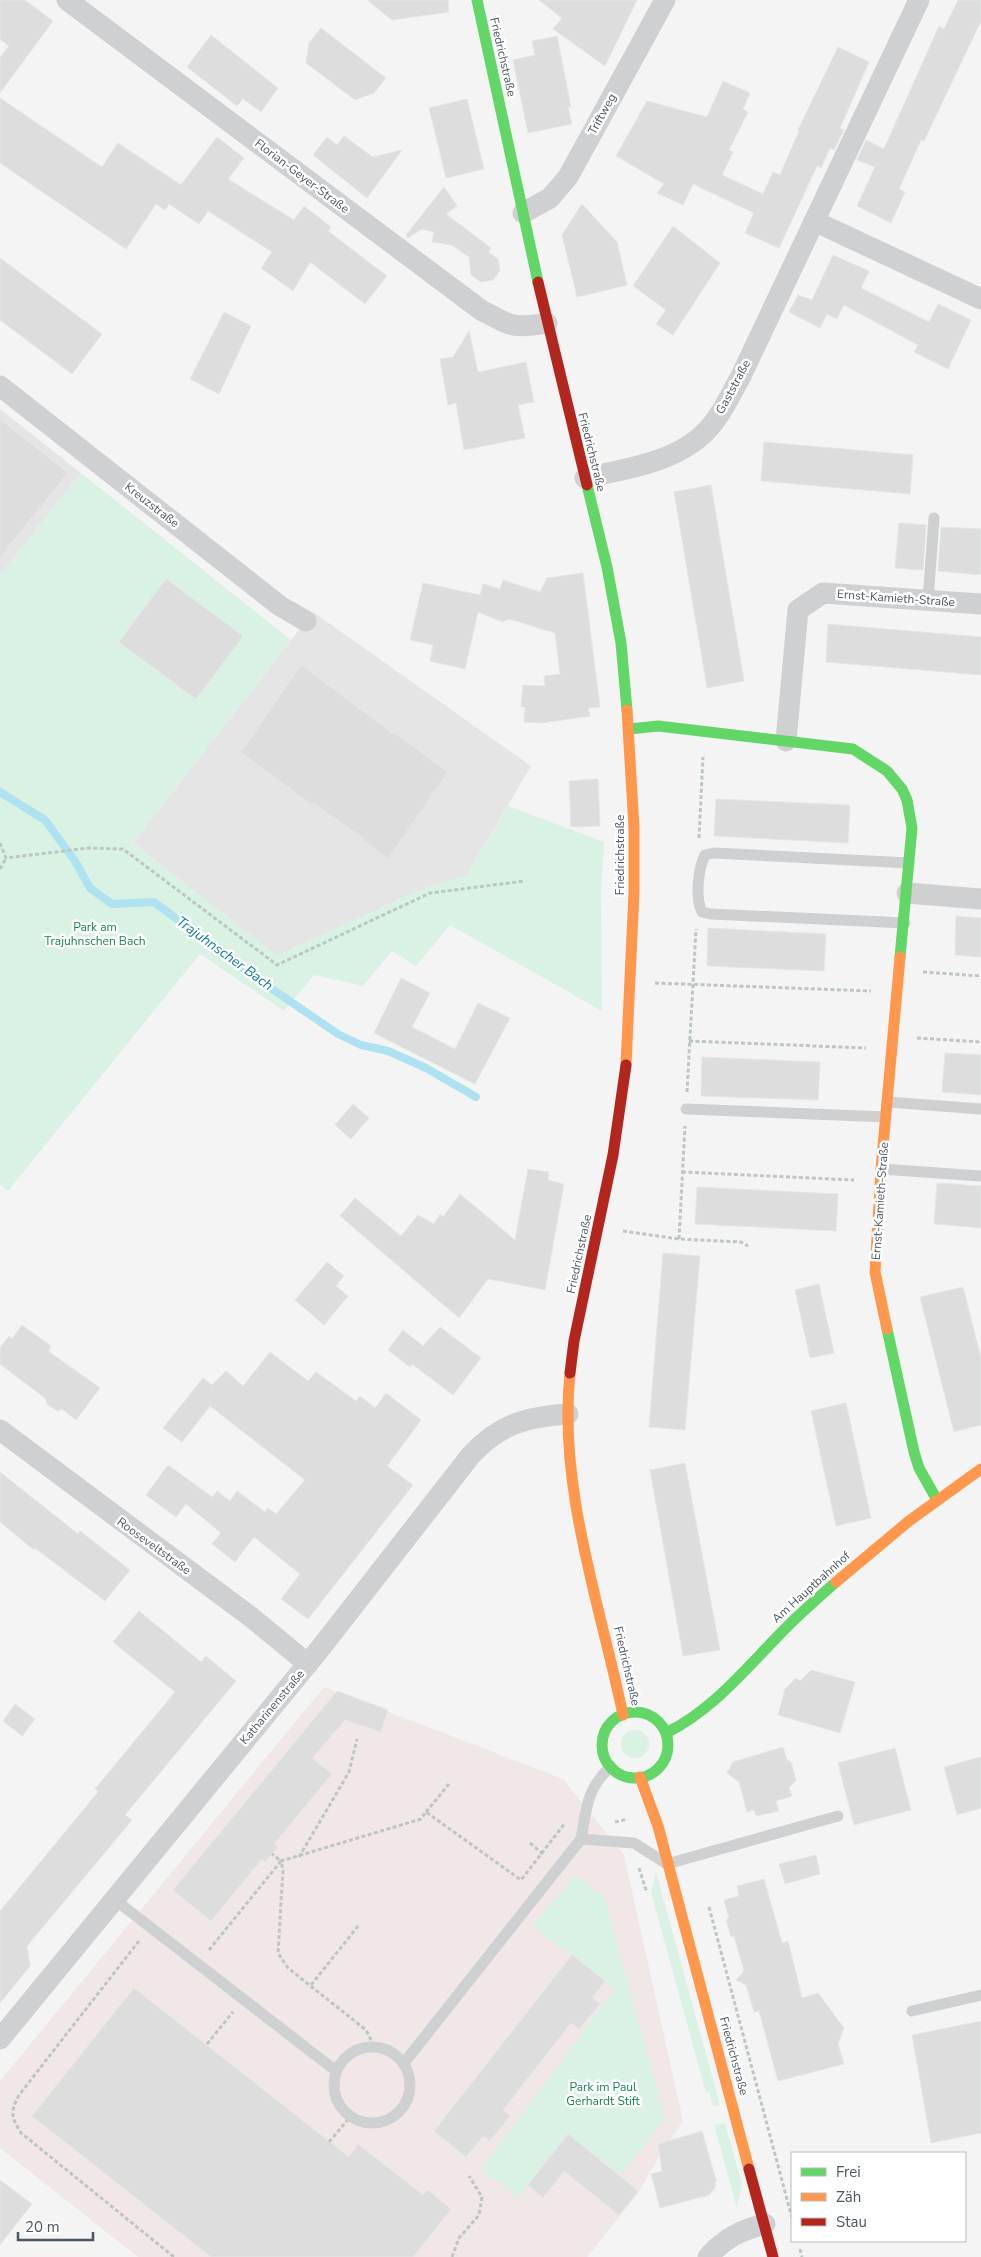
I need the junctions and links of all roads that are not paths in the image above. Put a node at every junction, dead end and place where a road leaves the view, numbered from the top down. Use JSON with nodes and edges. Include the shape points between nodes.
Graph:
{"nodes":[{"id":1,"x":67,"y":0,"type":"edge"},
{"id":2,"x":477,"y":0,"type":"edge"},
{"id":3,"x":665,"y":0,"type":"edge"},
{"id":4,"x":919,"y":0,"type":"edge"},
{"id":5,"x":523,"y":213,"type":"junction"},
{"id":6,"x":814,"y":221,"type":"junction"},
{"id":7,"x":981,"y":299,"type":"edge"},
{"id":8,"x":547,"y":323,"type":"junction"},
{"id":9,"x":0,"y":386,"type":"edge"},
{"id":10,"x":585,"y":478,"type":"junction"},
{"id":11,"x":934,"y":518,"type":"dead end"},
{"id":12,"x":928,"y":600,"type":"junction"},
{"id":13,"x":981,"y":604,"type":"edge"},
{"id":14,"x":306,"y":621,"type":"dead end"},
{"id":15,"x":630,"y":729,"type":"junction"},
{"id":16,"x":786,"y":741,"type":"junction"},
{"id":17,"x":910,"y":863,"type":"junction"},
{"id":18,"x":907,"y":893,"type":"junction"},
{"id":19,"x":981,"y":899,"type":"edge"},
{"id":20,"x":904,"y":924,"type":"junction"},
{"id":21,"x":888,"y":1102,"type":"junction"},
{"id":22,"x":686,"y":1109,"type":"road end"},
{"id":23,"x":981,"y":1109,"type":"edge"},
{"id":24,"x":886,"y":1117,"type":"junction"},
{"id":25,"x":881,"y":1175,"type":"junction"},
{"id":26,"x":981,"y":1176,"type":"edge"},
{"id":27,"x":568,"y":1414,"type":"junction"},
{"id":28,"x":0,"y":1430,"type":"edge"},
{"id":29,"x":981,"y":1469,"type":"edge"},
{"id":30,"x":938,"y":1500,"type":"junction"},
{"id":31,"x":308,"y":1664,"type":"junction"},
{"id":32,"x":623,"y":1714,"type":"junction"},
{"id":33,"x":666,"y":1733,"type":"junction"},
{"id":34,"x":610,"y":1766,"type":"junction"},
{"id":35,"x":640,"y":1777,"type":"junction"},
{"id":36,"x":838,"y":1816,"type":"dead end"},
{"id":37,"x":581,"y":1839,"type":"junction"},
{"id":38,"x":667,"y":1864,"type":"junction"},
{"id":39,"x":114,"y":1899,"type":"junction"},
{"id":40,"x":981,"y":1995,"type":"edge"},
{"id":41,"x":912,"y":2011,"type":"dead end"},
{"id":42,"x":0,"y":2038,"type":"edge"},
{"id":43,"x":404,"y":2063,"type":"junction"},
{"id":44,"x":336,"y":2071,"type":"junction"},
{"id":45,"x":765,"y":2224,"type":"junction"},
{"id":46,"x":708,"y":2257,"type":"edge"},
{"id":47,"x":773,"y":2257,"type":"edge"}],
"edges":[{"from":1,"to":8,"type":"street","name":"Florian-Geyer-Straße","via":[[481,310],[511,326]]},
{"from":2,"to":5,"type":"street","name":"Friedrichstraße"},
{"from":3,"to":5,"type":"street","name":"Triftweg","via":[[568,177],[550,198]]},
{"from":4,"to":6,"type":"street","name":"Gaststraße"},
{"from":5,"to":8,"type":"street","name":"Friedrichstraße"},
{"from":6,"to":7,"type":"street"},
{"from":6,"to":10,"type":"street","name":"Gaststraße","via":[[740,378],[706,432],[693,444],[656,462]]},
{"from":8,"to":10,"type":"street","name":"Friedrichstraße"},
{"from":9,"to":14,"type":"street","name":"Kreuzstraße","via":[[280,606]]},
{"from":10,"to":15,"type":"street","name":"Friedrichstraße","via":[[615,608]]},
{"from":11,"to":12,"type":"lane"},
{"from":12,"to":13,"type":"street","name":"Ernst-Kamieth-Straße"},
{"from":12,"to":16,"type":"street","name":"Ernst-Kamieth-Straße","via":[[823,593],[798,610]]},
{"from":15,"to":16,"type":"street","name":"Ernst-Kamieth-Straße","via":[[658,726]]},
{"from":15,"to":27,"type":"street","name":"Friedrichstraße","via":[[634,828],[632,983],[623,1093],[573,1350]]},
{"from":16,"to":17,"type":"street","name":"Ernst-Kamieth-Straße","via":[[852,749],[880,764],[899,785],[911,808]]},
{"from":17,"to":18,"type":"street","name":"Ernst-Kamieth-Straße"},
{"from":17,"to":20,"type":"lane","via":[[714,853],[705,855],[701,863],[698,905],[702,912]]},
{"from":18,"to":19,"type":"street"},
{"from":18,"to":20,"type":"street","name":"Ernst-Kamieth-Straße"},
{"from":20,"to":21,"type":"street","name":"Ernst-Kamieth-Straße"},
{"from":21,"to":23,"type":"lane"},
{"from":21,"to":24,"type":"street","name":"Ernst-Kamieth-Straße"},
{"from":22,"to":24,"type":"lane"},
{"from":24,"to":25,"type":"street","name":"Ernst-Kamieth-Straße"},
{"from":25,"to":26,"type":"lane"},
{"from":25,"to":30,"type":"street","name":"Ernst-Kamieth-Straße","via":[[874,1272],[914,1452]]},
{"from":27,"to":31,"type":"street","name":"Katharinenstraße","via":[[502,1428],[482,1443]]},
{"from":27,"to":32,"type":"street","name":"Friedrichstraße","via":[[577,1514]]},
{"from":28,"to":31,"type":"street","name":"Rooseveltstraße","via":[[251,1617]]},
{"from":29,"to":30,"type":"street","name":"Am Hauptbahnhof"},
{"from":30,"to":33,"type":"street","name":"Am Hauptbahnhof","via":[[796,1618],[711,1703]]},
{"from":31,"to":39,"type":"street","name":"Katharinenstraße"},
{"from":32,"to":33,"type":"street","name":"Friedrichstraße","via":[[636,1712],[648,1715],[659,1722]]},
{"from":32,"to":34,"type":"street","name":"Friedrichstraße","via":[[609,1726],[604,1737],[604,1755]]},
{"from":33,"to":35,"type":"street","via":[[668,1747],[663,1761],[654,1772]]},
{"from":34,"to":35,"type":"street","via":[[621,1774]]},
{"from":34,"to":37,"type":"lane","via":[[593,1786],[585,1808]]},
{"from":35,"to":38,"type":"street","name":"Friedrichstraße","via":[[658,1826]]},
{"from":36,"to":38,"type":"lane"},
{"from":37,"to":38,"type":"lane","via":[[634,1842]]},
{"from":37,"to":43,"type":"lane"},
{"from":38,"to":45,"type":"street","name":"Friedrichstraße"},
{"from":39,"to":42,"type":"street","name":"Katharinenstraße"},
{"from":39,"to":44,"type":"lane"},
{"from":40,"to":41,"type":"lane"},
{"from":43,"to":44,"type":"lane","via":[[397,2055],[374,2046],[353,2052]]},
{"from":43,"to":44,"type":"lane","via":[[411,2084],[407,2101],[397,2115],[386,2122],[374,2124],[350,2117],[341,2108],[335,2096]]},
{"from":45,"to":46,"type":"street","via":[[739,2232]]},
{"from":45,"to":47,"type":"street","name":"Friedrichstraße"}]}
